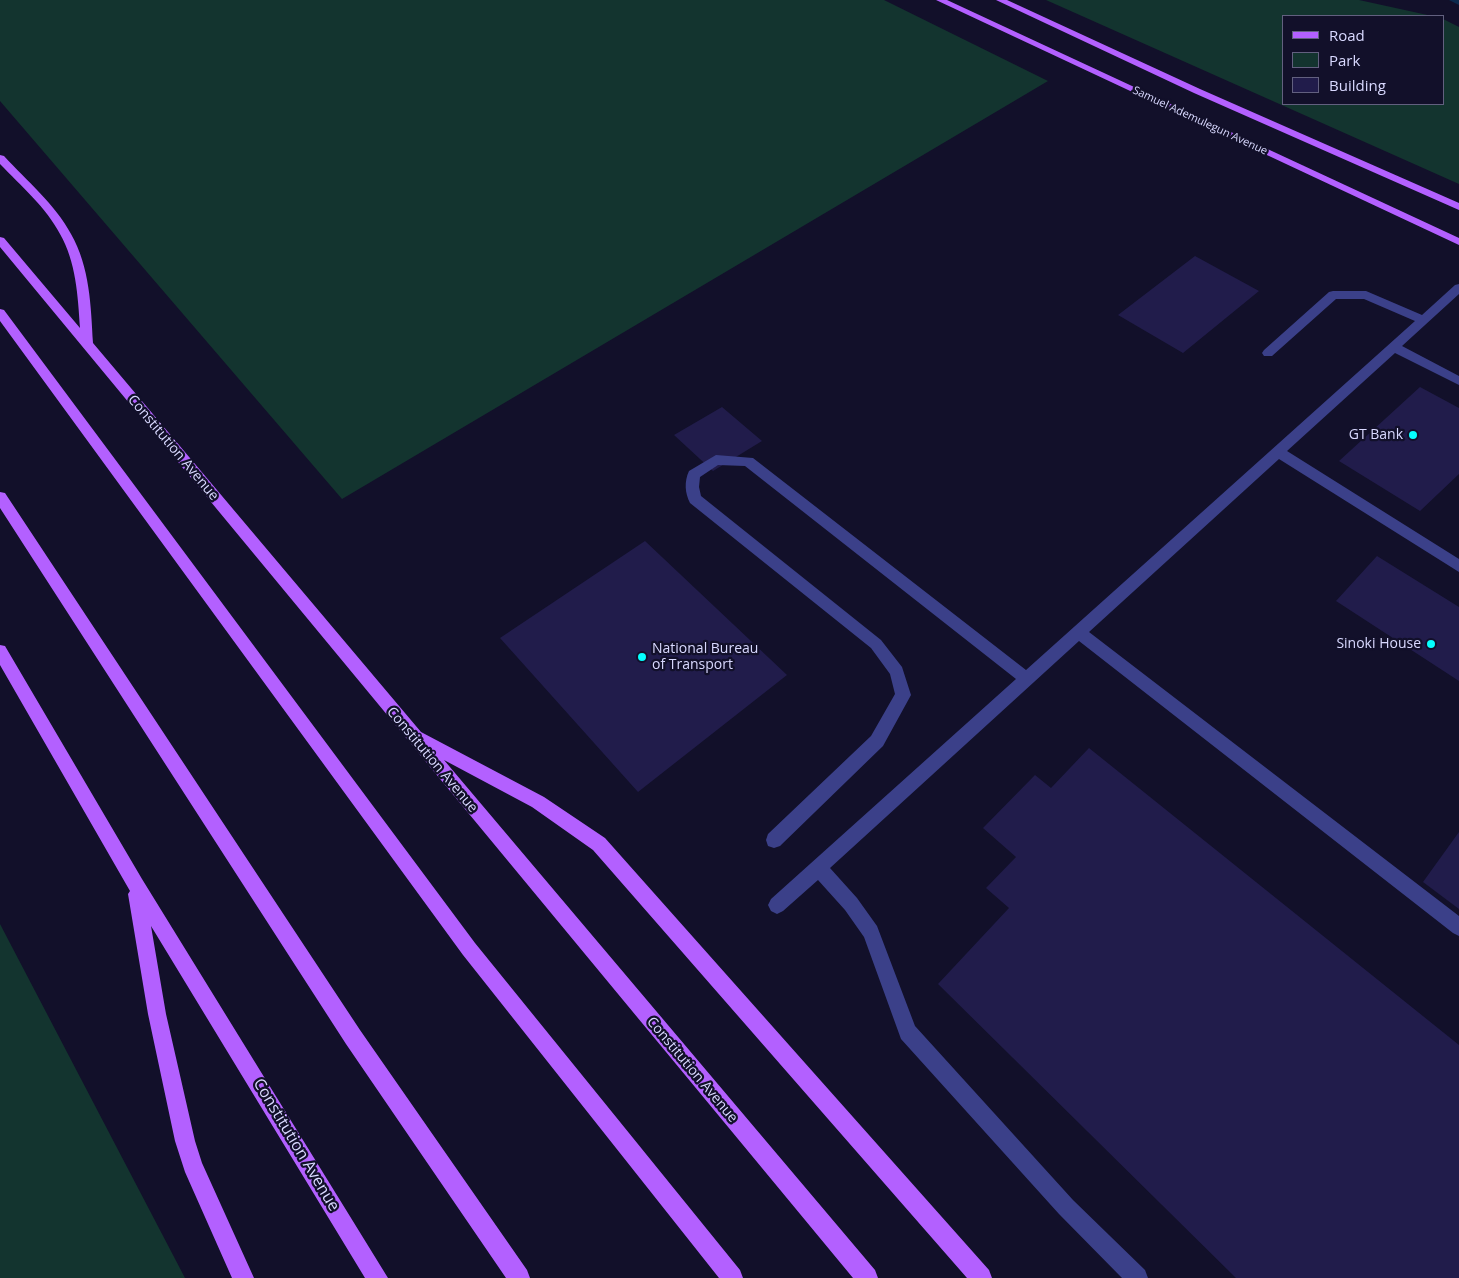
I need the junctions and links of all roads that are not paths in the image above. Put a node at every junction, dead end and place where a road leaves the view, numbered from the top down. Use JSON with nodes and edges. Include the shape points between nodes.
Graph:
{"nodes":[{"id":1,"x":940,"y":0,"type":"edge"},
{"id":2,"x":1000,"y":0,"type":"edge"},
{"id":3,"x":0,"y":158,"type":"edge"},
{"id":4,"x":1459,"y":207,"type":"edge"},
{"id":5,"x":0,"y":240,"type":"edge"},
{"id":6,"x":1459,"y":242,"type":"edge"},
{"id":7,"x":1459,"y":288,"type":"edge"},
{"id":8,"x":0,"y":313,"type":"edge"},
{"id":9,"x":1424,"y":320,"type":"junction"},
{"id":10,"x":86,"y":344,"type":"junction"},
{"id":11,"x":1394,"y":347,"type":"junction"},
{"id":12,"x":1268,"y":353,"type":"dead end"},
{"id":13,"x":1459,"y":381,"type":"edge"},
{"id":14,"x":1278,"y":452,"type":"junction"},
{"id":15,"x":0,"y":497,"type":"edge"},
{"id":16,"x":1459,"y":566,"type":"edge"},
{"id":17,"x":1078,"y":632,"type":"junction"},
{"id":18,"x":0,"y":651,"type":"edge"},
{"id":19,"x":1027,"y":678,"type":"junction"},
{"id":20,"x":411,"y":735,"type":"junction"},
{"id":21,"x":774,"y":840,"type":"dead end"},
{"id":22,"x":818,"y":867,"type":"junction"},
{"id":23,"x":136,"y":885,"type":"junction"},
{"id":24,"x":777,"y":905,"type":"dead end"},
{"id":25,"x":1459,"y":927,"type":"edge"},
{"id":26,"x":243,"y":1278,"type":"edge"},
{"id":27,"x":377,"y":1278,"type":"edge"},
{"id":28,"x":519,"y":1278,"type":"edge"},
{"id":29,"x":732,"y":1278,"type":"edge"},
{"id":30,"x":867,"y":1278,"type":"edge"},
{"id":31,"x":981,"y":1278,"type":"edge"},
{"id":32,"x":1137,"y":1278,"type":"edge"}],
"edges":[{"from":1,"to":6,"type":"main road","name":"Samuel Ademulegun Avenue"},
{"from":2,"to":4,"type":"main road","name":"Samuel Ademulegun Avenue"},
{"from":3,"to":10,"type":"main road","via":[[55,219],[71,243],[84,290]]},
{"from":5,"to":10,"type":"main road","name":"Constitution Avenue"},
{"from":7,"to":9,"type":"street"},
{"from":8,"to":29,"type":"main road","via":[[469,949]]},
{"from":9,"to":11,"type":"street"},
{"from":9,"to":12,"type":"street","via":[[1366,294],[1333,296]]},
{"from":10,"to":20,"type":"main road","name":"Constitution Avenue"},
{"from":11,"to":13,"type":"street"},
{"from":11,"to":14,"type":"street"},
{"from":14,"to":16,"type":"street"},
{"from":14,"to":17,"type":"street"},
{"from":15,"to":28,"type":"main road","via":[[353,1037]]},
{"from":17,"to":19,"type":"street"},
{"from":17,"to":25,"type":"street"},
{"from":18,"to":23,"type":"main road","name":"Constitution Avenue"},
{"from":19,"to":21,"type":"street","via":[[748,461],[716,460],[694,475],[695,499],[876,644],[898,672],[903,695],[877,741]]},
{"from":19,"to":22,"type":"street"},
{"from":20,"to":30,"type":"main road","name":"Constitution Avenue"},
{"from":20,"to":31,"type":"main road","via":[[538,802],[599,844]]},
{"from":22,"to":24,"type":"street"},
{"from":22,"to":32,"type":"street","via":[[871,932],[908,1032],[1066,1207]]},
{"from":23,"to":26,"type":"main road","via":[[157,1014],[192,1165]]},
{"from":23,"to":27,"type":"main road","name":"Constitution Avenue"}]}
